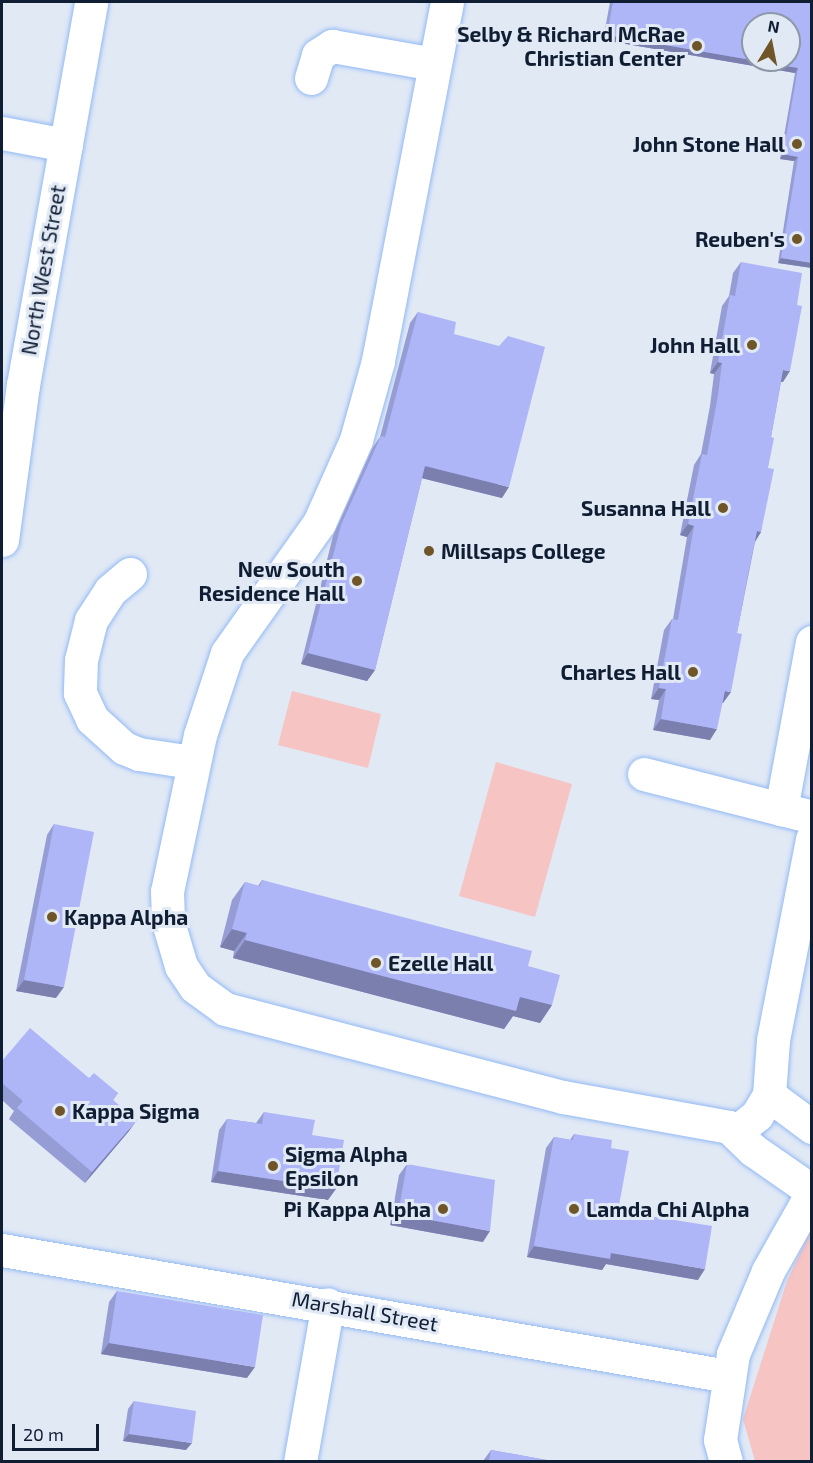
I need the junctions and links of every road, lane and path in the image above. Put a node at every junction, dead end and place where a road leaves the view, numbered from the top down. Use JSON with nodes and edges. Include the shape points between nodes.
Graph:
{"nodes":[{"id":1,"x":91,"y":2,"type":"edge"},
{"id":2,"x":447,"y":2,"type":"edge"},
{"id":3,"x":434,"y":64,"type":"junction"},
{"id":4,"x":311,"y":78,"type":"dead end"},
{"id":5,"x":2,"y":133,"type":"edge"},
{"id":6,"x":66,"y":145,"type":"junction"},
{"id":7,"x":12,"y":383,"type":"edge"},
{"id":8,"x":2,"y":540,"type":"edge"},
{"id":9,"x":130,"y":574,"type":"dead end"},
{"id":10,"x":812,"y":642,"type":"edge"},
{"id":11,"x":192,"y":762,"type":"junction"},
{"id":12,"x":644,"y":774,"type":"dead end"},
{"id":13,"x":796,"y":813,"type":"edge"},
{"id":14,"x":812,"y":840,"type":"edge"},
{"id":15,"x":769,"y":1095,"type":"junction"},
{"id":16,"x":812,"y":1126,"type":"edge"},
{"id":17,"x":729,"y":1127,"type":"junction"},
{"id":18,"x":812,"y":1192,"type":"edge"},
{"id":19,"x":2,"y":1250,"type":"edge"},
{"id":20,"x":328,"y":1304,"type":"junction"},
{"id":21,"x":728,"y":1376,"type":"junction"},
{"id":22,"x":723,"y":1451,"type":"edge"},
{"id":23,"x":300,"y":1461,"type":"edge"}],
"edges":[{"from":1,"to":6,"type":"street","name":"North West Street"},
{"from":2,"to":3,"type":"street"},
{"from":3,"to":4,"type":"street","via":[[332,46],[318,55]]},
{"from":3,"to":11,"type":"street","via":[[378,361],[356,440],[319,523],[227,653]]},
{"from":5,"to":6,"type":"street"},
{"from":6,"to":7,"type":"street","name":"North West Street"},
{"from":7,"to":8,"type":"street","name":"North West Street"},
{"from":9,"to":11,"type":"street","via":[[110,591],[91,620],[81,660],[80,693],[92,719],[124,748]]},
{"from":10,"to":13,"type":"street"},
{"from":11,"to":17,"type":"street","via":[[166,891],[168,922],[181,966],[195,987],[225,1009],[563,1097]]},
{"from":12,"to":13,"type":"street"},
{"from":14,"to":15,"type":"street","via":[[773,1040]]},
{"from":15,"to":16,"type":"street"},
{"from":15,"to":17,"type":"street","via":[[757,1115],[736,1132]]},
{"from":17,"to":18,"type":"street","via":[[753,1150]]},
{"from":18,"to":21,"type":"street","via":[[768,1271],[733,1354]]},
{"from":19,"to":20,"type":"street","name":"Marshall Street"},
{"from":20,"to":21,"type":"street","name":"Marshall Street"},
{"from":20,"to":23,"type":"street"},
{"from":21,"to":22,"type":"street"}]}
